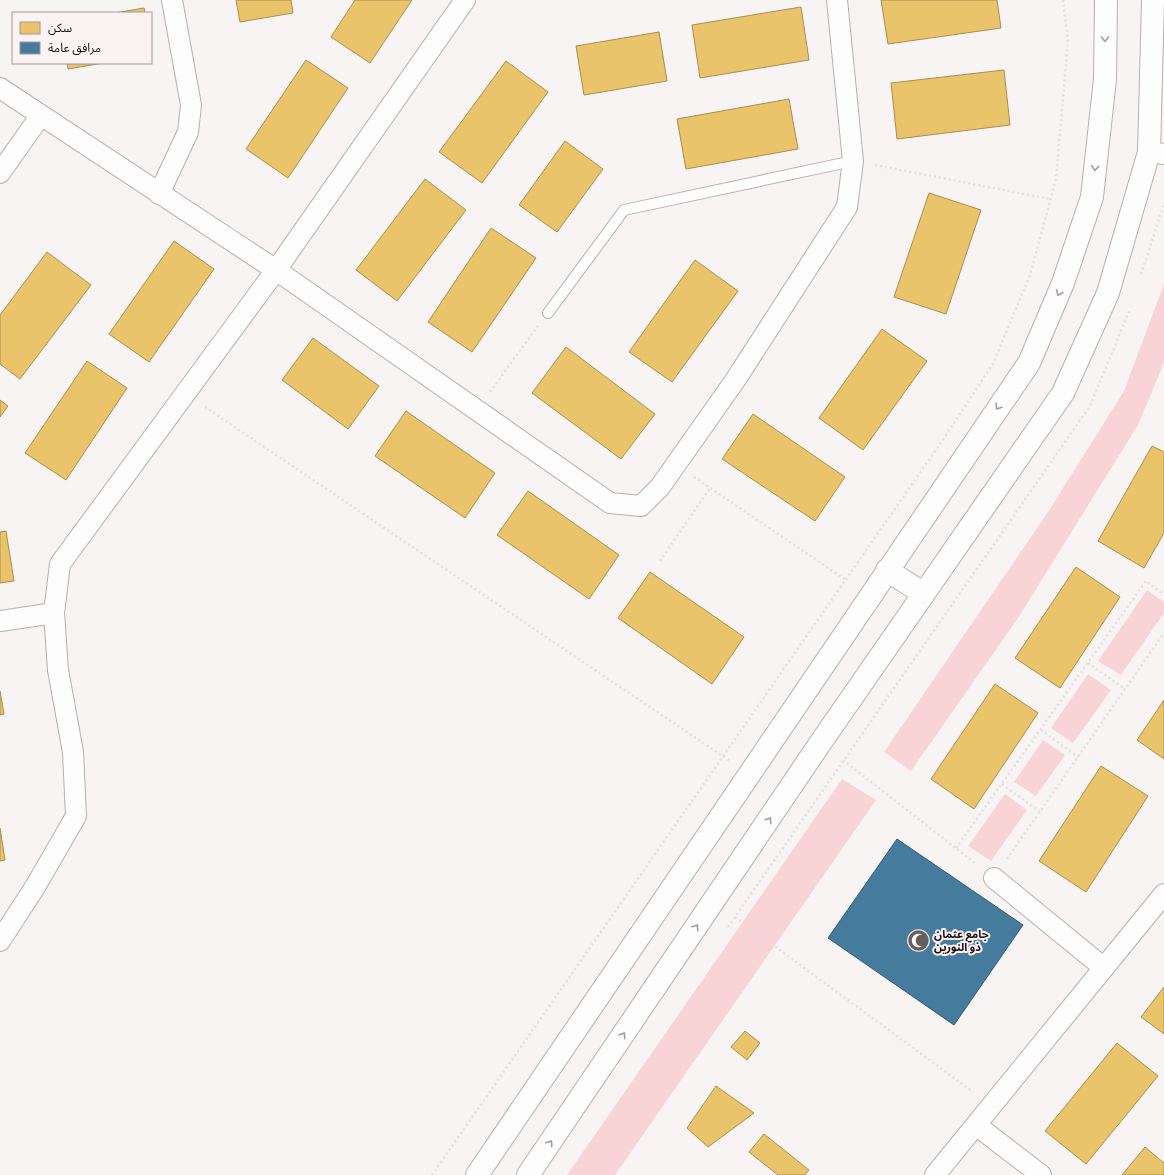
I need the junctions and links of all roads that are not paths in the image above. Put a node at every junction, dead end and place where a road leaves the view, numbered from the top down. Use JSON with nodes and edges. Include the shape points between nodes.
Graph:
{"nodes":[{"id":1,"x":172,"y":0,"type":"edge"},
{"id":2,"x":465,"y":0,"type":"edge"},
{"id":3,"x":836,"y":0,"type":"edge"},
{"id":4,"x":1106,"y":0,"type":"edge"},
{"id":5,"x":1153,"y":0,"type":"edge"},
{"id":6,"x":0,"y":88,"type":"edge"},
{"id":7,"x":41,"y":115,"type":"junction"},
{"id":8,"x":1157,"y":153,"type":"edge"},
{"id":9,"x":853,"y":160,"type":"junction"},
{"id":10,"x":0,"y":173,"type":"edge"},
{"id":11,"x":159,"y":194,"type":"junction"},
{"id":12,"x":276,"y":270,"type":"junction"},
{"id":13,"x":548,"y":313,"type":"road end"},
{"id":14,"x":887,"y":570,"type":"junction"},
{"id":15,"x":924,"y":594,"type":"junction"},
{"id":16,"x":54,"y":613,"type":"junction"},
{"id":17,"x":0,"y":621,"type":"edge"},
{"id":18,"x":994,"y":878,"type":"road end"},
{"id":19,"x":1164,"y":894,"type":"edge"},
{"id":20,"x":0,"y":941,"type":"edge"},
{"id":21,"x":1104,"y":968,"type":"junction"},
{"id":22,"x":976,"y":1124,"type":"junction"},
{"id":23,"x":477,"y":1175,"type":"edge"},
{"id":24,"x":528,"y":1175,"type":"edge"},
{"id":25,"x":935,"y":1175,"type":"edge"},
{"id":26,"x":1041,"y":1175,"type":"edge"}],
"edges":[{"from":1,"to":11,"type":"street","via":[[191,105],[188,132]]},
{"from":2,"to":12,"type":"street"},
{"from":3,"to":9,"type":"street"},
{"from":4,"to":14,"type":"street","one_way":true,"via":[[1105,79],[1092,197],[1063,283],[1029,363]]},
{"from":5,"to":8,"type":"street"},
{"from":6,"to":7,"type":"street"},
{"from":7,"to":10,"type":"street"},
{"from":7,"to":11,"type":"street"},
{"from":8,"to":15,"type":"street","via":[[1108,293],[1063,393]]},
{"from":9,"to":12,"type":"street","via":[[847,207],[736,379],[660,487],[642,506],[610,502]]},
{"from":9,"to":13,"type":"lane","via":[[624,210]]},
{"from":11,"to":12,"type":"street"},
{"from":12,"to":16,"type":"street","via":[[60,564]]},
{"from":14,"to":15,"type":"street"},
{"from":14,"to":23,"type":"street"},
{"from":24,"to":15,"type":"street","one_way":true},
{"from":16,"to":17,"type":"street"},
{"from":16,"to":20,"type":"street","via":[[58,670],[74,752],[76,816]]},
{"from":18,"to":21,"type":"street"},
{"from":19,"to":21,"type":"street"},
{"from":21,"to":22,"type":"street"},
{"from":22,"to":25,"type":"street"},
{"from":22,"to":26,"type":"street"}]}
